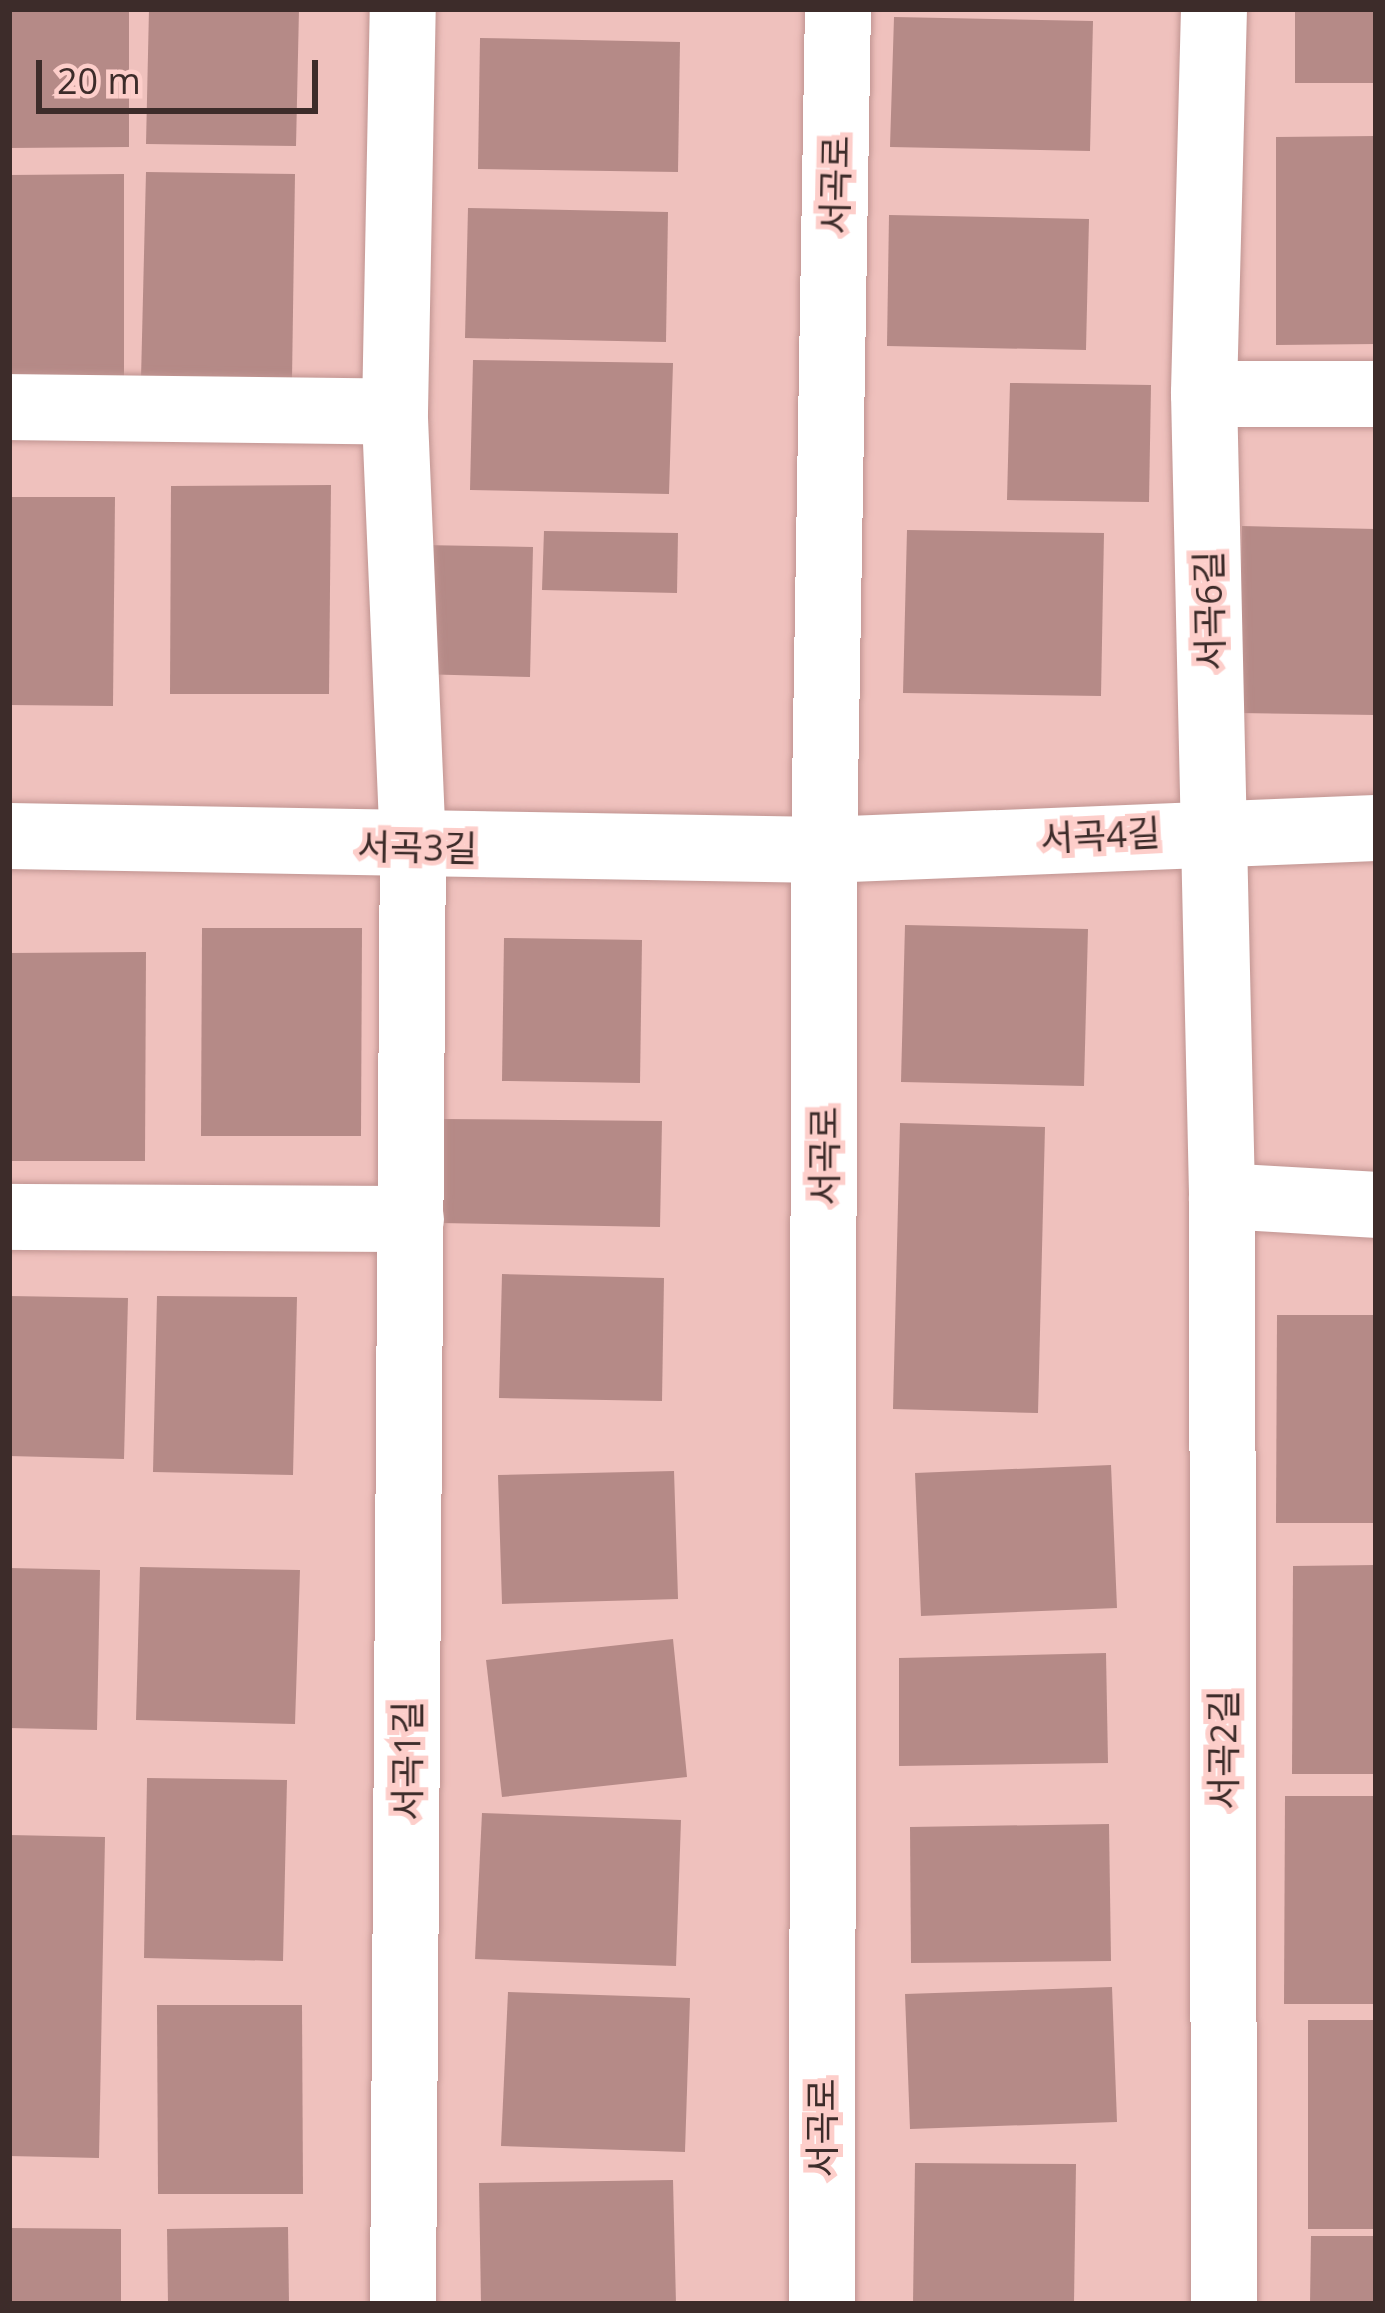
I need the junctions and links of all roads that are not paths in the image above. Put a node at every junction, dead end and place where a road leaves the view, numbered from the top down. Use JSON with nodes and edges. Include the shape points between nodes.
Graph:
{"nodes":[{"id":1,"x":404,"y":9,"type":"edge"},
{"id":2,"x":838,"y":9,"type":"edge"},
{"id":3,"x":1214,"y":9,"type":"edge"},
{"id":4,"x":1204,"y":394,"type":"junction"},
{"id":5,"x":1376,"y":394,"type":"edge"},
{"id":6,"x":9,"y":406,"type":"edge"},
{"id":7,"x":394,"y":412,"type":"junction"},
{"id":8,"x":1376,"y":828,"type":"edge"},
{"id":9,"x":1214,"y":829,"type":"junction"},
{"id":10,"x":9,"y":836,"type":"edge"},
{"id":11,"x":413,"y":848,"type":"junction"},
{"id":12,"x":824,"y":850,"type":"junction"},
{"id":13,"x":1222,"y":1196,"type":"junction"},
{"id":14,"x":1376,"y":1205,"type":"edge"},
{"id":15,"x":9,"y":1217,"type":"edge"},
{"id":16,"x":412,"y":1219,"type":"junction"},
{"id":17,"x":403,"y":2304,"type":"edge"},
{"id":18,"x":822,"y":2304,"type":"edge"},
{"id":19,"x":1224,"y":2304,"type":"edge"}],
"edges":[{"from":1,"to":7,"type":"street"},
{"from":2,"to":12,"type":"street","name":"서곡로"},
{"from":3,"to":4,"type":"street","name":"서곡6길"},
{"from":4,"to":5,"type":"street"},
{"from":4,"to":9,"type":"street","name":"서곡6길"},
{"from":6,"to":7,"type":"street"},
{"from":7,"to":11,"type":"street","name":"서곡1길"},
{"from":8,"to":9,"type":"street","name":"서곡4길"},
{"from":9,"to":12,"type":"street","name":"서곡4길"},
{"from":9,"to":13,"type":"street","name":"서곡2길"},
{"from":10,"to":11,"type":"street","name":"서곡3길"},
{"from":11,"to":12,"type":"street","name":"서곡3길"},
{"from":11,"to":16,"type":"street","name":"서곡1길"},
{"from":12,"to":18,"type":"street","name":"서곡로"},
{"from":13,"to":14,"type":"street"},
{"from":13,"to":19,"type":"street","name":"서곡2길"},
{"from":15,"to":16,"type":"street"},
{"from":16,"to":17,"type":"street","name":"서곡1길"}]}
